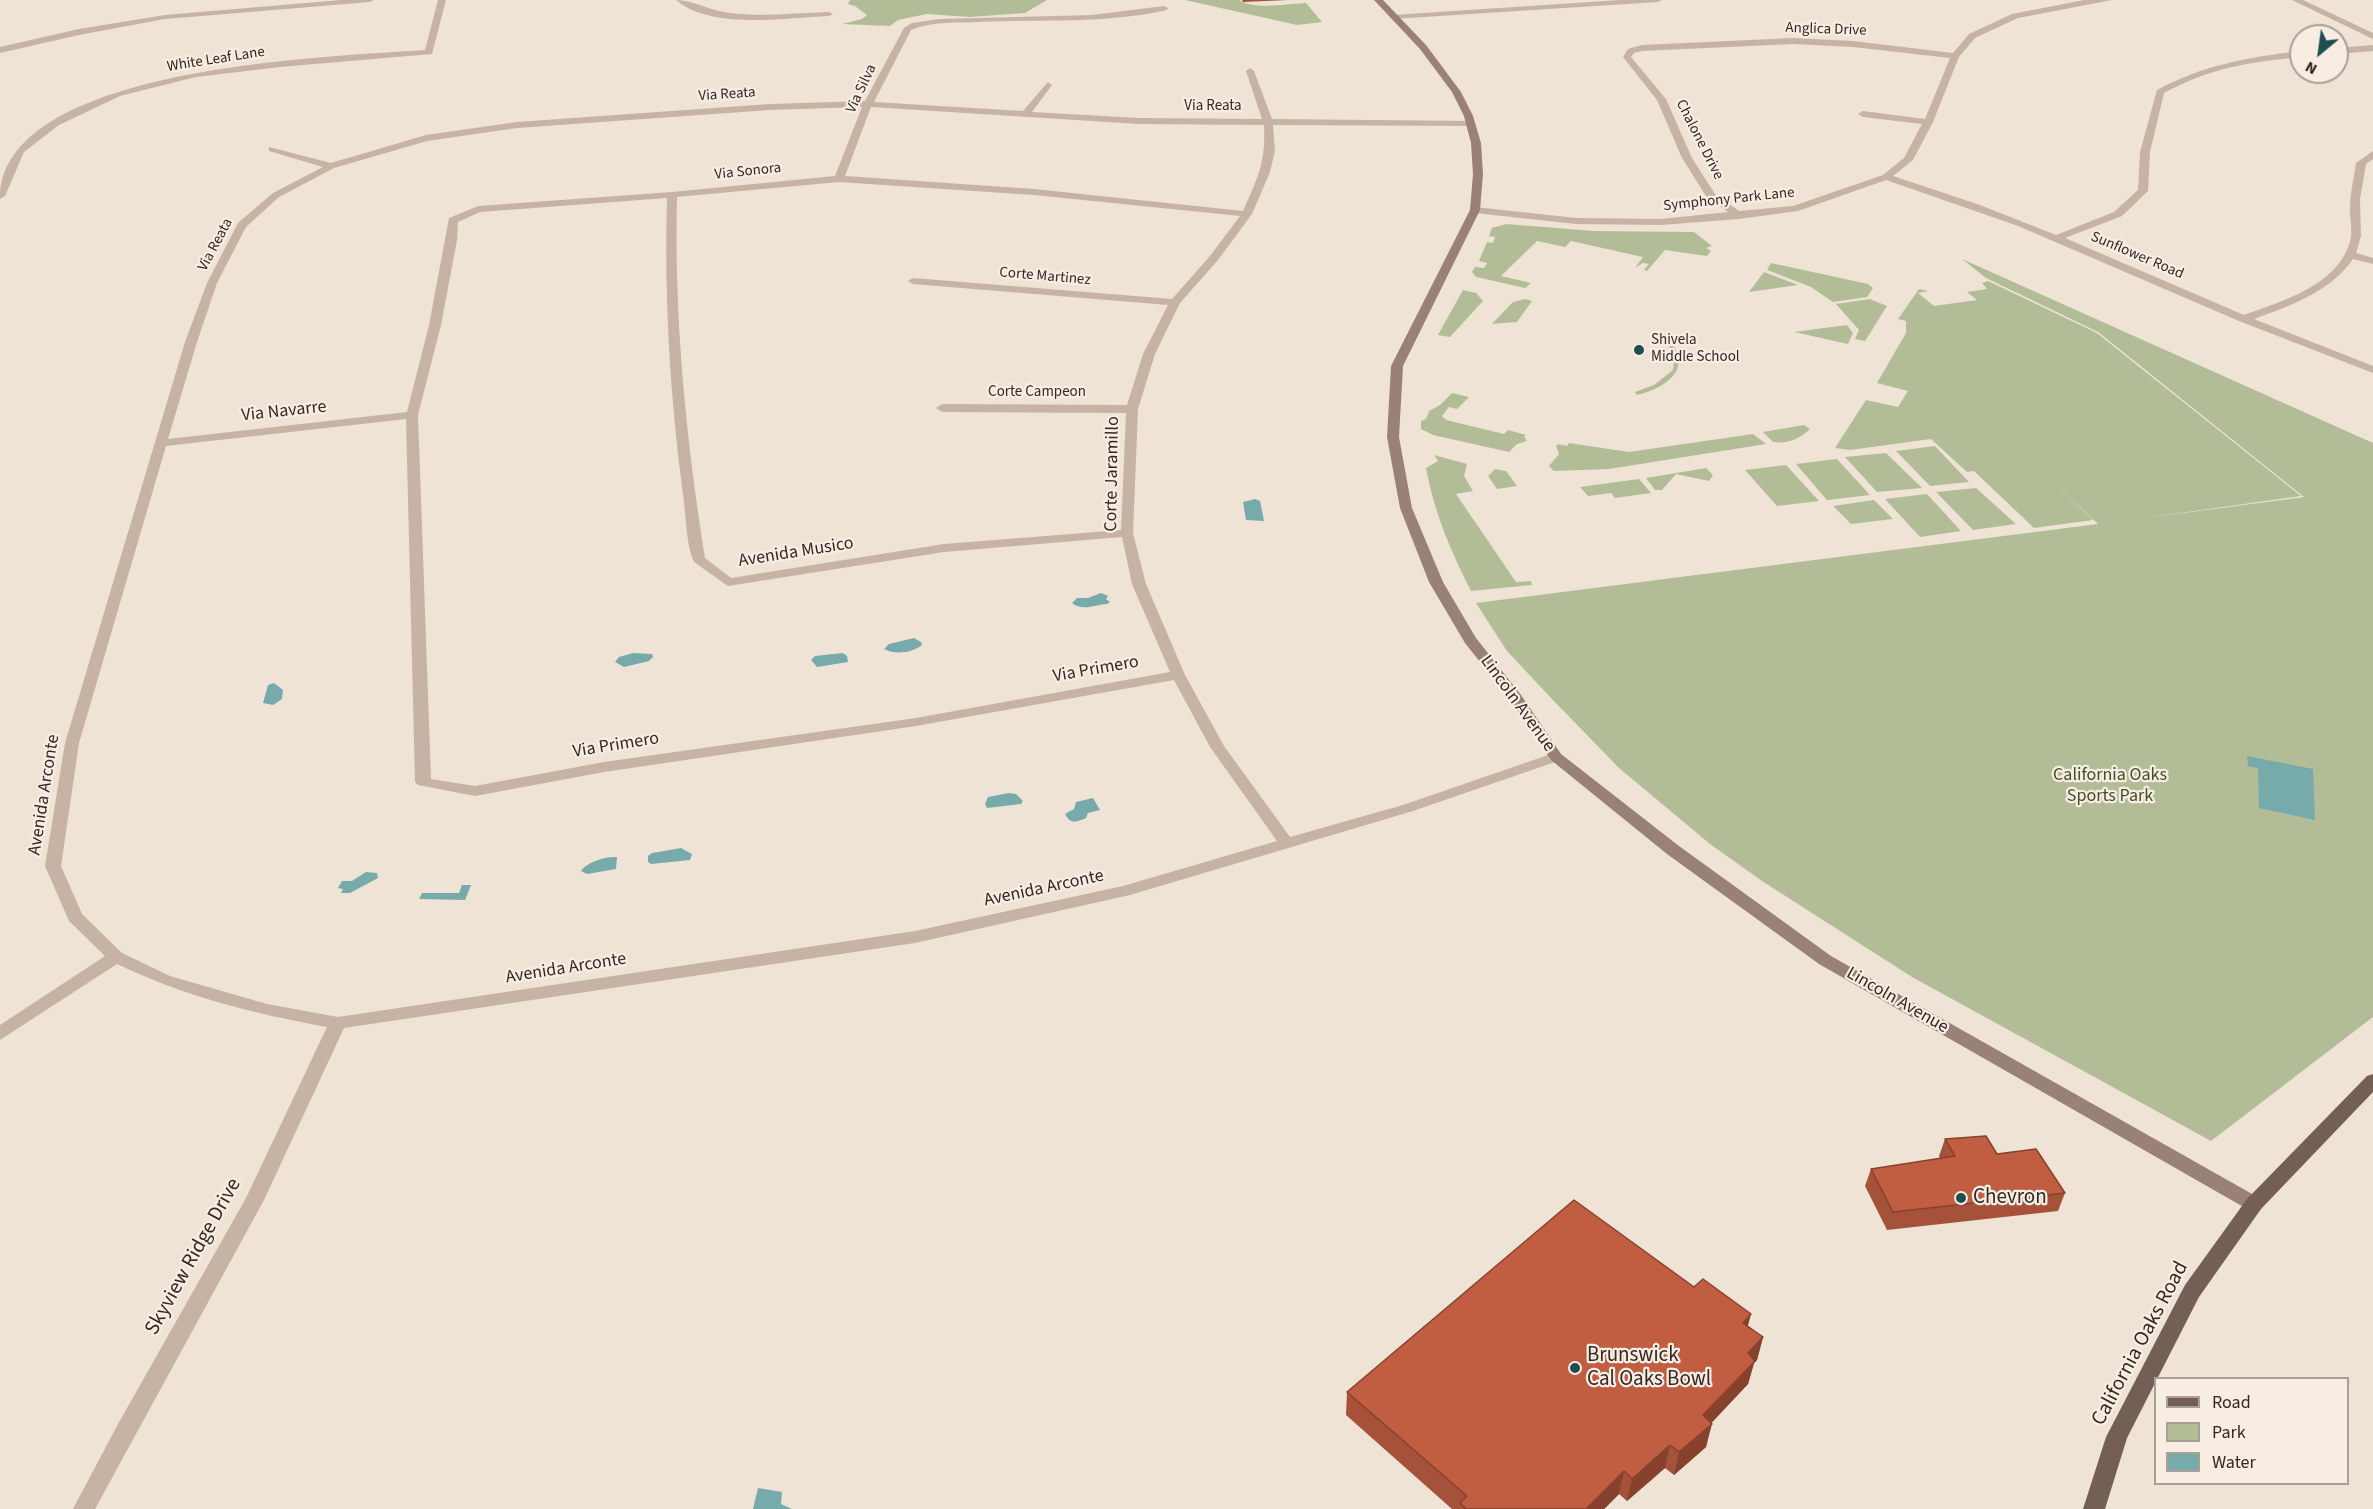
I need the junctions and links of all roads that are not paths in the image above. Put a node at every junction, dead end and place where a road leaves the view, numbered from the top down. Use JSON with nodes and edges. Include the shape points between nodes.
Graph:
{"nodes":[{"id":1,"x":370,"y":0,"type":"edge"},
{"id":2,"x":442,"y":0,"type":"edge"},
{"id":3,"x":680,"y":0,"type":"edge"},
{"id":4,"x":1378,"y":0,"type":"edge"},
{"id":5,"x":1658,"y":0,"type":"edge"},
{"id":6,"x":2108,"y":0,"type":"edge"},
{"id":7,"x":2296,"y":0,"type":"edge"},
{"id":8,"x":1164,"y":8,"type":"dead end"},
{"id":9,"x":829,"y":14,"type":"dead end"},
{"id":10,"x":1392,"y":18,"type":"junction"},
{"id":11,"x":2373,"y":36,"type":"edge"},
{"id":12,"x":2373,"y":48,"type":"edge"},
{"id":13,"x":0,"y":50,"type":"edge"},
{"id":14,"x":2349,"y":50,"type":"edge"},
{"id":15,"x":2289,"y":55,"type":"edge"},
{"id":16,"x":1955,"y":56,"type":"junction"},
{"id":17,"x":1250,"y":71,"type":"dead end"},
{"id":18,"x":1048,"y":85,"type":"dead end"},
{"id":19,"x":1661,"y":99,"type":"joint"},
{"id":20,"x":868,"y":104,"type":"junction"},
{"id":21,"x":1027,"y":112,"type":"junction"},
{"id":22,"x":1863,"y":114,"type":"dead end"},
{"id":23,"x":1268,"y":122,"type":"junction"},
{"id":24,"x":1928,"y":122,"type":"junction"},
{"id":25,"x":1471,"y":123,"type":"junction"},
{"id":26,"x":272,"y":149,"type":"dead end"},
{"id":27,"x":2373,"y":154,"type":"edge"},
{"id":28,"x":330,"y":166,"type":"junction"},
{"id":29,"x":1886,"y":177,"type":"junction"},
{"id":30,"x":839,"y":179,"type":"junction"},
{"id":31,"x":672,"y":195,"type":"junction"},
{"id":32,"x":0,"y":196,"type":"edge"},
{"id":33,"x":1475,"y":210,"type":"junction"},
{"id":34,"x":1247,"y":214,"type":"junction"},
{"id":35,"x":1739,"y":216,"type":"junction"},
{"id":36,"x":2057,"y":238,"type":"junction"},
{"id":37,"x":2350,"y":255,"type":"junction"},
{"id":38,"x":2373,"y":261,"type":"edge"},
{"id":39,"x":913,"y":281,"type":"dead end"},
{"id":40,"x":1175,"y":302,"type":"junction"},
{"id":41,"x":2243,"y":319,"type":"junction"},
{"id":42,"x":2373,"y":370,"type":"edge"},
{"id":43,"x":942,"y":408,"type":"dead end"},
{"id":44,"x":1132,"y":409,"type":"junction"},
{"id":45,"x":412,"y":416,"type":"junction"},
{"id":46,"x":160,"y":443,"type":"junction"},
{"id":47,"x":1127,"y":532,"type":"junction"},
{"id":48,"x":1178,"y":675,"type":"junction"},
{"id":49,"x":1556,"y":757,"type":"junction"},
{"id":50,"x":1286,"y":843,"type":"junction"},
{"id":51,"x":116,"y":957,"type":"junction"},
{"id":52,"x":338,"y":1023,"type":"junction"},
{"id":53,"x":0,"y":1034,"type":"edge"},
{"id":54,"x":2373,"y":1081,"type":"edge"},
{"id":55,"x":2254,"y":1204,"type":"junction"},
{"id":56,"x":84,"y":1509,"type":"edge"},
{"id":57,"x":2094,"y":1509,"type":"edge"}],
"edges":[{"from":1,"to":13,"type":"street","via":[[165,17]]},
{"from":2,"to":32,"type":"street","name":"White Leaf Lane","via":[[429,52],[196,74],[117,94],[56,123],[20,151]]},
{"from":3,"to":9,"type":"street","via":[[708,12],[732,16]]},
{"from":4,"to":10,"type":"street","name":"Lincoln Avenue"},
{"from":5,"to":10,"type":"street"},
{"from":6,"to":16,"type":"street","name":"Symphony Park Lane","via":[[2015,16],[1972,36]]},
{"from":7,"to":11,"type":"street"},
{"from":8,"to":20,"type":"street","name":"Via Silva","via":[[1107,18],[922,22],[908,27]]},
{"from":10,"to":25,"type":"street","name":"Lincoln Avenue","via":[[1445,71],[1465,104]]},
{"from":12,"to":14,"type":"street"},
{"from":15,"to":36,"type":"street","via":[[2228,62],[2189,75],[2160,92],[2145,152],[2143,190],[2118,214]]},
{"from":16,"to":19,"type":"street","name":"Anglica Drive","via":[[1794,41],[1631,51],[1627,57]]},
{"from":16,"to":24,"type":"street","name":"Symphony Park Lane"},
{"from":17,"to":23,"type":"street","name":"Corte Jaramillo"},
{"from":18,"to":21,"type":"street"},
{"from":19,"to":35,"type":"street","name":"Chalone Drive","via":[[1687,158],[1711,196]]},
{"from":20,"to":21,"type":"street","name":"Via Reata"},
{"from":20,"to":28,"type":"street","name":"Via Reata","via":[[517,125],[426,138]]},
{"from":20,"to":30,"type":"street","name":"Via Silva"},
{"from":21,"to":23,"type":"street","name":"Via Reata","via":[[1140,121]]},
{"from":22,"to":24,"type":"street"},
{"from":23,"to":25,"type":"street","name":"Via Reata"},
{"from":23,"to":34,"type":"street","name":"Corte Jaramillo","via":[[1270,151]]},
{"from":24,"to":29,"type":"street","name":"Symphony Park Lane","via":[[1908,160]]},
{"from":25,"to":33,"type":"street","name":"Lincoln Avenue","via":[[1479,181]]},
{"from":26,"to":28,"type":"street"},
{"from":27,"to":37,"type":"street","via":[[2361,163],[2355,204],[2356,238]]},
{"from":28,"to":46,"type":"street","name":"Via Reata","via":[[276,195],[242,225],[202,312]]},
{"from":29,"to":35,"type":"street","name":"Symphony Park Lane","via":[[1794,209]]},
{"from":29,"to":36,"type":"street","name":"Sunflower Road","via":[[1958,198]]},
{"from":30,"to":31,"type":"street","name":"Via Sonora"},
{"from":30,"to":34,"type":"street","name":"Via Sonora","via":[[1034,192]]},
{"from":31,"to":45,"type":"street","name":"Via Sonora","via":[[478,209],[453,220],[435,325]]},
{"from":31,"to":47,"type":"street","name":"Avenida Musico","via":[[670,243],[682,451],[699,560],[728,582],[944,548]]},
{"from":33,"to":35,"type":"street","name":"Symphony Park Lane","via":[[1586,221],[1661,222]]},
{"from":33,"to":49,"type":"street","name":"Lincoln Avenue","via":[[1397,366],[1393,437],[1406,508],[1436,582],[1470,640]]},
{"from":34,"to":40,"type":"street","name":"Corte Jaramillo"},
{"from":36,"to":41,"type":"street","name":"Sunflower Road"},
{"from":37,"to":38,"type":"street"},
{"from":37,"to":41,"type":"street","via":[[2332,277],[2306,295]]},
{"from":39,"to":40,"type":"street","name":"Corte Martinez"},
{"from":40,"to":44,"type":"street","name":"Corte Jaramillo","via":[[1149,354]]},
{"from":41,"to":42,"type":"street","name":"Sunflower Road"},
{"from":43,"to":44,"type":"street","name":"Corte Campeon"},
{"from":44,"to":47,"type":"street","name":"Corte Jaramillo"},
{"from":45,"to":46,"type":"street","name":"Via Navarre"},
{"from":45,"to":48,"type":"street","name":"Via Primero","via":[[423,782],[475,791],[604,767],[916,722]]},
{"from":46,"to":51,"type":"street","name":"Avenida Arconte","via":[[72,743],[53,866],[75,917]]},
{"from":47,"to":48,"type":"street","name":"Corte Jaramillo","via":[[1139,584]]},
{"from":48,"to":50,"type":"street","name":"Corte Jaramillo","via":[[1217,747]]},
{"from":49,"to":50,"type":"street","name":"Avenida Arconte","via":[[1408,808]]},
{"from":49,"to":55,"type":"street","name":"Lincoln Avenue","via":[[1673,850],[1825,960]]},
{"from":50,"to":52,"type":"street","name":"Avenida Arconte","via":[[1124,891],[915,937]]},
{"from":51,"to":52,"type":"street","name":"Avenida Arconte","via":[[164,980],[267,1010]]},
{"from":51,"to":53,"type":"street"},
{"from":52,"to":56,"type":"street","name":"Skyview Ridge Drive","via":[[254,1200]]},
{"from":54,"to":55,"type":"main road","name":"California Oaks Road"},
{"from":55,"to":57,"type":"main road","name":"California Oaks Road","via":[[2192,1291],[2117,1437]]}]}
